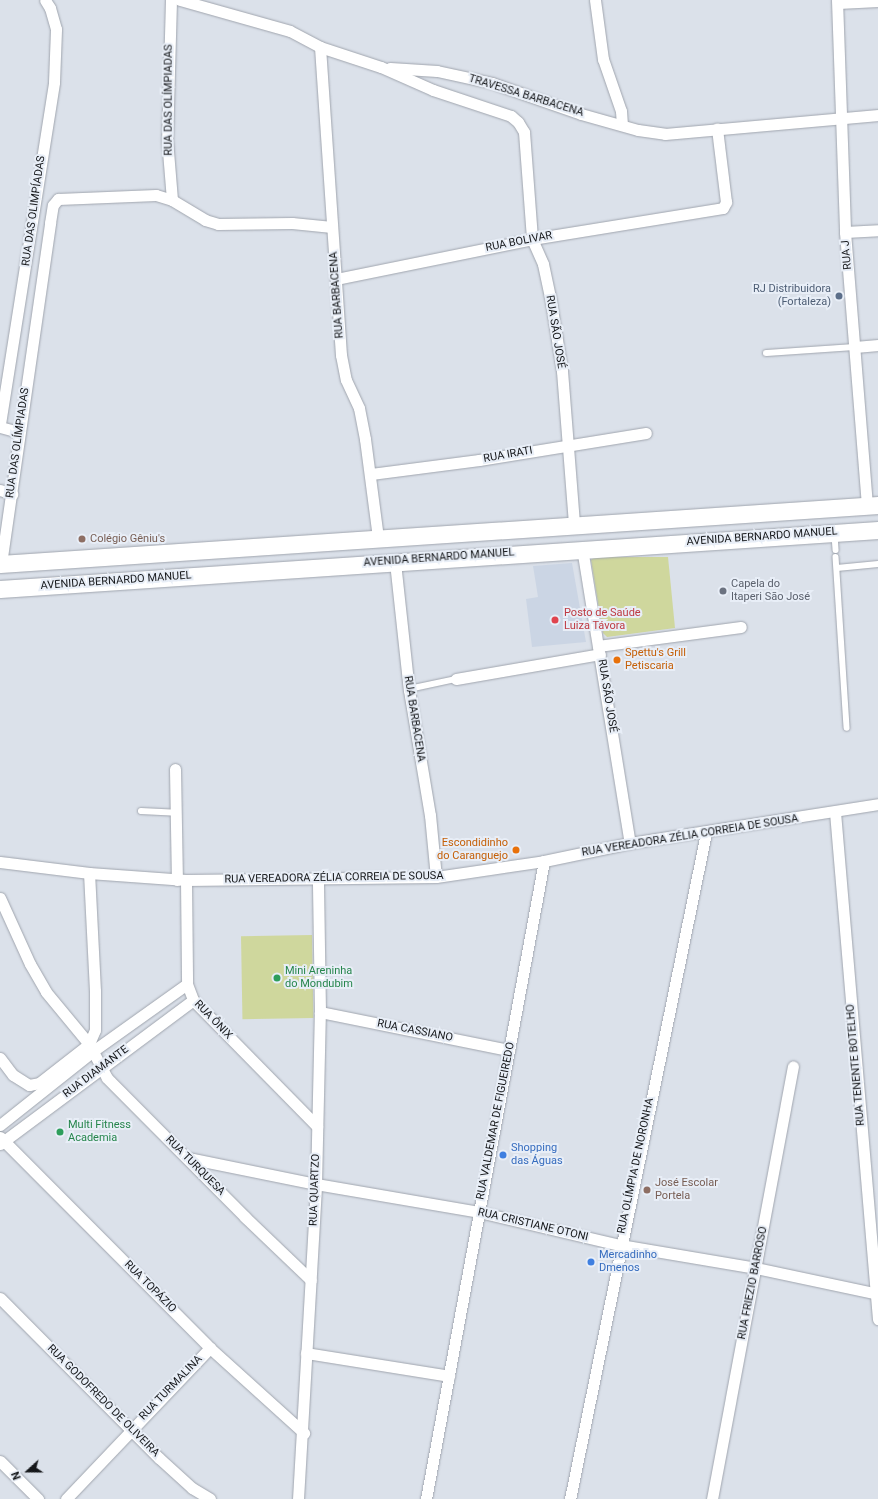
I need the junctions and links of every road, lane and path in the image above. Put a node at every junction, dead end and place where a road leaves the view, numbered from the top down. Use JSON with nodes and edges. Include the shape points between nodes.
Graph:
{"nodes":[{"id":1,"x":45,"y":0,"type":"edge"},
{"id":2,"x":171,"y":0,"type":"edge"},
{"id":3,"x":180,"y":0,"type":"edge"},
{"id":4,"x":595,"y":0,"type":"edge"},
{"id":5,"x":878,"y":1,"type":"edge"},
{"id":6,"x":837,"y":2,"type":"edge"},
{"id":7,"x":320,"y":47,"type":"junction"},
{"id":8,"x":381,"y":67,"type":"junction"},
{"id":9,"x":878,"y":115,"type":"edge"},
{"id":10,"x":840,"y":117,"type":"junction"},
{"id":11,"x":622,"y":125,"type":"junction"},
{"id":12,"x":717,"y":129,"type":"junction"},
{"id":13,"x":525,"y":141,"type":"joint"},
{"id":14,"x":172,"y":200,"type":"junction"},
{"id":15,"x":332,"y":227,"type":"junction"},
{"id":16,"x":878,"y":230,"type":"edge"},
{"id":17,"x":845,"y":232,"type":"junction"},
{"id":18,"x":532,"y":239,"type":"junction"},
{"id":19,"x":336,"y":279,"type":"junction"},
{"id":20,"x":35,"y":322,"type":"junction"},
{"id":21,"x":17,"y":324,"type":"junction"},
{"id":22,"x":878,"y":345,"type":"edge"},
{"id":23,"x":855,"y":347,"type":"junction"},
{"id":24,"x":766,"y":353,"type":"dead end"},
{"id":25,"x":0,"y":424,"type":"edge"},
{"id":26,"x":0,"y":427,"type":"edge"},
{"id":27,"x":19,"y":432,"type":"junction"},
{"id":28,"x":646,"y":433,"type":"dead end"},
{"id":29,"x":567,"y":444,"type":"junction"},
{"id":30,"x":371,"y":474,"type":"junction"},
{"id":31,"x":0,"y":490,"type":"edge"},
{"id":32,"x":12,"y":494,"type":"junction"},
{"id":33,"x":873,"y":506,"type":"edge"},
{"id":34,"x":726,"y":515,"type":"junction"},
{"id":35,"x":702,"y":516,"type":"junction"},
{"id":36,"x":574,"y":525,"type":"junction"},
{"id":37,"x":878,"y":530,"type":"edge"},
{"id":38,"x":835,"y":533,"type":"junction"},
{"id":39,"x":378,"y":538,"type":"junction"},
{"id":40,"x":729,"y":539,"type":"junction"},
{"id":41,"x":703,"y":541,"type":"junction"},
{"id":42,"x":582,"y":548,"type":"junction"},
{"id":43,"x":836,"y":550,"type":"dead end"},
{"id":44,"x":151,"y":554,"type":"junction"},
{"id":45,"x":126,"y":555,"type":"junction"},
{"id":46,"x":836,"y":557,"type":"dead end"},
{"id":47,"x":395,"y":562,"type":"junction"},
{"id":48,"x":0,"y":564,"type":"edge"},
{"id":49,"x":878,"y":564,"type":"edge"},
{"id":50,"x":837,"y":568,"type":"junction"},
{"id":51,"x":151,"y":579,"type":"junction"},
{"id":52,"x":124,"y":580,"type":"junction"},
{"id":53,"x":0,"y":589,"type":"edge"},
{"id":54,"x":741,"y":627,"type":"dead end"},
{"id":55,"x":599,"y":650,"type":"junction"},
{"id":56,"x":456,"y":679,"type":"joint"},
{"id":57,"x":409,"y":689,"type":"junction"},
{"id":58,"x":846,"y":728,"type":"dead end"},
{"id":59,"x":175,"y":769,"type":"dead end"},
{"id":60,"x":878,"y":804,"type":"edge"},
{"id":61,"x":141,"y":812,"type":"dead end"},
{"id":62,"x":835,"y":812,"type":"junction"},
{"id":63,"x":176,"y":813,"type":"junction"},
{"id":64,"x":706,"y":833,"type":"junction"},
{"id":65,"x":630,"y":843,"type":"junction"},
{"id":66,"x":544,"y":861,"type":"junction"},
{"id":67,"x":0,"y":862,"type":"edge"},
{"id":68,"x":89,"y":873,"type":"junction"},
{"id":69,"x":436,"y":877,"type":"junction"},
{"id":70,"x":182,"y":880,"type":"junction"},
{"id":71,"x":318,"y":880,"type":"junction"},
{"id":72,"x":0,"y":898,"type":"edge"},
{"id":73,"x":187,"y":984,"type":"junction"},
{"id":74,"x":193,"y":1000,"type":"junction"},
{"id":75,"x":320,"y":1012,"type":"junction"},
{"id":76,"x":91,"y":1047,"type":"junction"},
{"id":77,"x":509,"y":1050,"type":"junction"},
{"id":78,"x":0,"y":1058,"type":"edge"},
{"id":79,"x":793,"y":1067,"type":"dead end"},
{"id":80,"x":100,"y":1068,"type":"junction"},
{"id":81,"x":0,"y":1125,"type":"edge"},
{"id":82,"x":317,"y":1126,"type":"junction"},
{"id":83,"x":2,"y":1141,"type":"edge"},
{"id":84,"x":188,"y":1158,"type":"junction"},
{"id":85,"x":316,"y":1184,"type":"junction"},
{"id":86,"x":479,"y":1212,"type":"junction"},
{"id":87,"x":620,"y":1245,"type":"junction"},
{"id":88,"x":756,"y":1268,"type":"junction"},
{"id":89,"x":311,"y":1280,"type":"junction"},
{"id":90,"x":877,"y":1294,"type":"edge"},
{"id":91,"x":0,"y":1298,"type":"edge"},
{"id":92,"x":878,"y":1319,"type":"edge"},
{"id":93,"x":210,"y":1348,"type":"junction"},
{"id":94,"x":306,"y":1353,"type":"junction"},
{"id":95,"x":449,"y":1376,"type":"junction"},
{"id":96,"x":131,"y":1429,"type":"junction"},
{"id":97,"x":304,"y":1433,"type":"junction"},
{"id":98,"x":0,"y":1461,"type":"edge"},
{"id":99,"x":38,"y":1499,"type":"edge"},
{"id":100,"x":66,"y":1499,"type":"edge"},
{"id":101,"x":210,"y":1499,"type":"edge"},
{"id":102,"x":298,"y":1499,"type":"edge"},
{"id":103,"x":426,"y":1499,"type":"edge"},
{"id":104,"x":570,"y":1499,"type":"edge"},
{"id":105,"x":712,"y":1499,"type":"edge"}],
"edges":[{"from":1,"to":21,"type":"street","name":"RUA DAS OLIMPÍADAS","via":[[56,29],[54,82]]},
{"from":2,"to":14,"type":"street","name":"RUA DAS OLÍMPIADAS","via":[[167,139]]},
{"from":3,"to":7,"type":"street","via":[[290,31]]},
{"from":4,"to":11,"type":"street","via":[[603,59],[621,111]]},
{"from":5,"to":6,"type":"street"},
{"from":6,"to":10,"type":"street","name":"RUA J"},
{"from":7,"to":8,"type":"street"},
{"from":7,"to":15,"type":"street","name":"RUA BARBACENA"},
{"from":8,"to":11,"type":"street","name":"TRAVESSA BARBACENA","via":[[437,71],[492,83]]},
{"from":8,"to":13,"type":"street","name":"TRAVESSA BARBACENA","via":[[433,90],[511,116],[524,132]]},
{"from":9,"to":10,"type":"street","name":"TRAVESSA BARBACENA"},
{"from":10,"to":12,"type":"street","name":"TRAVESSA BARBACENA"},
{"from":10,"to":17,"type":"street","name":"RUA J"},
{"from":11,"to":12,"type":"street","name":"TRAVESSA BARBACENA","via":[[665,134]]},
{"from":12,"to":18,"type":"street","name":"RUA BOLIVAR","via":[[726,202],[723,208]]},
{"from":13,"to":18,"type":"street","name":"RUA SÃO JOSÉ"},
{"from":14,"to":15,"type":"street","name":"RUA DAS OLÍMPIADAS","via":[[205,220],[218,224],[292,223]]},
{"from":14,"to":20,"type":"street","name":"RUA DAS OLÍMPIADAS","via":[[156,195],[58,199],[53,205]]},
{"from":15,"to":19,"type":"street","name":"RUA BARBACENA"},
{"from":16,"to":17,"type":"street"},
{"from":17,"to":23,"type":"street","name":"RUA J"},
{"from":18,"to":19,"type":"street","name":"RUA BOLIVAR"},
{"from":18,"to":29,"type":"street","name":"RUA SÃO JOSÉ","via":[[542,264],[550,296],[562,379]]},
{"from":19,"to":30,"type":"street","name":"RUA BARBACENA","via":[[343,369],[359,408]]},
{"from":20,"to":21,"type":"street"},
{"from":20,"to":27,"type":"street","name":"RUA DAS OLÍMPIADAS"},
{"from":21,"to":25,"type":"street","name":"RUA DAS OLIMPÍADAS"},
{"from":22,"to":23,"type":"street"},
{"from":23,"to":24,"type":"lane"},
{"from":23,"to":33,"type":"street","name":"RUA J"},
{"from":26,"to":27,"type":"street"},
{"from":27,"to":32,"type":"street","name":"RUA DAS OLÍMPIADAS"},
{"from":28,"to":29,"type":"street","name":"RUA IRATI"},
{"from":29,"to":30,"type":"street","name":"RUA IRATI","via":[[479,460]]},
{"from":29,"to":36,"type":"street","name":"RUA SÃO JOSÉ"},
{"from":30,"to":39,"type":"street","name":"RUA BARBACENA"},
{"from":31,"to":32,"type":"street"},
{"from":32,"to":48,"type":"street","name":"RUA DAS OLÍMPIADAS"},
{"from":33,"to":34,"type":"main road"},
{"from":34,"to":35,"type":"main road"},
{"from":34,"to":40,"type":"main road"},
{"from":35,"to":36,"type":"main road"},
{"from":35,"to":41,"type":"main road"},
{"from":36,"to":39,"type":"main road"},
{"from":37,"to":38,"type":"main road","name":"AVENIDA BERNARDO MANUEL"},
{"from":38,"to":40,"type":"main road","name":"AVENIDA BERNARDO MANUEL"},
{"from":38,"to":43,"type":"lane"},
{"from":39,"to":44,"type":"main road"},
{"from":40,"to":41,"type":"main road","name":"AVENIDA BERNARDO MANUEL"},
{"from":41,"to":42,"type":"main road","name":"AVENIDA BERNARDO MANUEL"},
{"from":42,"to":47,"type":"main road","name":"AVENIDA BERNARDO MANUEL"},
{"from":42,"to":55,"type":"street","name":"RUA SÃO JOSÉ"},
{"from":44,"to":45,"type":"main road"},
{"from":44,"to":51,"type":"main road"},
{"from":45,"to":48,"type":"main road"},
{"from":45,"to":52,"type":"main road"},
{"from":46,"to":50,"type":"lane"},
{"from":47,"to":51,"type":"main road","name":"AVENIDA BERNARDO MANUEL"},
{"from":47,"to":57,"type":"street","name":"RUA BARBACENA"},
{"from":49,"to":50,"type":"lane"},
{"from":50,"to":58,"type":"lane"},
{"from":51,"to":52,"type":"main road","name":"AVENIDA BERNARDO MANUEL"},
{"from":52,"to":53,"type":"main road","name":"AVENIDA BERNARDO MANUEL"},
{"from":54,"to":55,"type":"street"},
{"from":55,"to":56,"type":"street"},
{"from":55,"to":65,"type":"street","name":"RUA SÃO JOSÉ"},
{"from":56,"to":57,"type":"lane"},
{"from":57,"to":69,"type":"street","name":"RUA BARBACENA","via":[[430,814]]},
{"from":59,"to":63,"type":"street","name":"RUA ÔNIX"},
{"from":60,"to":62,"type":"street","name":"RUA VEREADORA ZÉLIA CORREIA DE SOUSA"},
{"from":61,"to":63,"type":"lane"},
{"from":62,"to":64,"type":"street","name":"RUA VEREADORA ZÉLIA CORREIA DE SOUSA"},
{"from":62,"to":90,"type":"street","name":"RUA TENENTE BOTELHO"},
{"from":63,"to":70,"type":"street","name":"RUA ÔNIX"},
{"from":64,"to":65,"type":"street","name":"RUA VEREADORA ZÉLIA CORREIA DE SOUSA"},
{"from":64,"to":87,"type":"street","name":"RUA OLÍMPIA DE NORONHA"},
{"from":65,"to":66,"type":"street","name":"RUA VEREADORA ZÉLIA CORREIA DE SOUSA"},
{"from":66,"to":69,"type":"street","name":"RUA VEREADORA ZÉLIA CORREIA DE SOUSA"},
{"from":66,"to":77,"type":"street","name":"RUA VALDEMAR DE FIGUEIREDO"},
{"from":67,"to":68,"type":"street","name":"RUA VEREADORA ZÉLIA CORREIA DE SOUSA"},
{"from":68,"to":70,"type":"street","name":"RUA VEREADORA ZÉLIA CORREIA DE SOUSA"},
{"from":68,"to":76,"type":"street","via":[[95,991],[95,1030]]},
{"from":69,"to":71,"type":"street","name":"RUA VEREADORA ZÉLIA CORREIA DE SOUSA"},
{"from":70,"to":71,"type":"street","name":"RUA VEREADORA ZÉLIA CORREIA DE SOUSA"},
{"from":70,"to":73,"type":"street","name":"RUA ÔNIX"},
{"from":71,"to":75,"type":"street","name":"RUA QUARTZO"},
{"from":72,"to":76,"type":"street","name":"RUA TURQUESA","via":[[17,940],[46,992]]},
{"from":73,"to":74,"type":"street","name":"RUA ÔNIX"},
{"from":73,"to":76,"type":"street","name":"RUA DIAMANTE"},
{"from":74,"to":80,"type":"street","name":"RUA DIAMANTE"},
{"from":74,"to":82,"type":"street","name":"RUA ÔNIX"},
{"from":75,"to":77,"type":"street","name":"RUA CASSIANO"},
{"from":75,"to":82,"type":"street","name":"RUA QUARTZO"},
{"from":76,"to":78,"type":"street","via":[[39,1083],[29,1085],[12,1075]]},
{"from":76,"to":80,"type":"street","name":"RUA TURQUESA"},
{"from":76,"to":81,"type":"street","name":"RUA DIAMANTE"},
{"from":77,"to":86,"type":"street","name":"RUA VALDEMAR DE FIGUEIREDO"},
{"from":79,"to":88,"type":"street","name":"RUA FRIEZIO BARROSO"},
{"from":80,"to":83,"type":"street","name":"RUA DIAMANTE"},
{"from":80,"to":84,"type":"street","name":"RUA TURQUESA","via":[[149,1122]]},
{"from":82,"to":85,"type":"street","name":"RUA QUARTZO"},
{"from":83,"to":93,"type":"street","name":"RUA TOPÁZIO"},
{"from":84,"to":85,"type":"street","name":"RUA CRISTIANE OTONI"},
{"from":84,"to":89,"type":"street","name":"RUA TURQUESA"},
{"from":85,"to":86,"type":"street","name":"RUA CRISTIANE OTONI"},
{"from":85,"to":89,"type":"street","name":"RUA QUARTZO"},
{"from":86,"to":87,"type":"street","name":"RUA CRISTIANE OTONI"},
{"from":86,"to":95,"type":"street","name":"RUA VALDEMAR DE FIGUEIREDO"},
{"from":87,"to":88,"type":"street","name":"RUA CRISTIANE OTONI"},
{"from":87,"to":104,"type":"street","name":"RUA OLÍMPIA DE NORONHA"},
{"from":88,"to":90,"type":"street","name":"RUA CRISTIANE OTONI"},
{"from":88,"to":105,"type":"street","name":"RUA FRIEZIO BARROSO"},
{"from":89,"to":94,"type":"street","name":"RUA QUARTZO"},
{"from":90,"to":92,"type":"street","name":"RUA TENENTE BOTELHO"},
{"from":91,"to":96,"type":"street","name":"RUA GODOFREDO DE OLIVEIRA"},
{"from":93,"to":96,"type":"street","name":"RUA TURMALINA"},
{"from":93,"to":97,"type":"street","name":"RUA TOPÁZIO"},
{"from":94,"to":95,"type":"street"},
{"from":94,"to":97,"type":"street","name":"RUA QUARTZO"},
{"from":95,"to":103,"type":"street","name":"RUA VALDEMAR DE FIGUEIREDO"},
{"from":96,"to":100,"type":"street","name":"RUA TURMALINA"},
{"from":96,"to":101,"type":"street","name":"RUA GODOFREDO DE OLIVEIRA","via":[[192,1488]]},
{"from":97,"to":102,"type":"street","name":"RUA QUARTZO"},
{"from":98,"to":99,"type":"street"}]}
